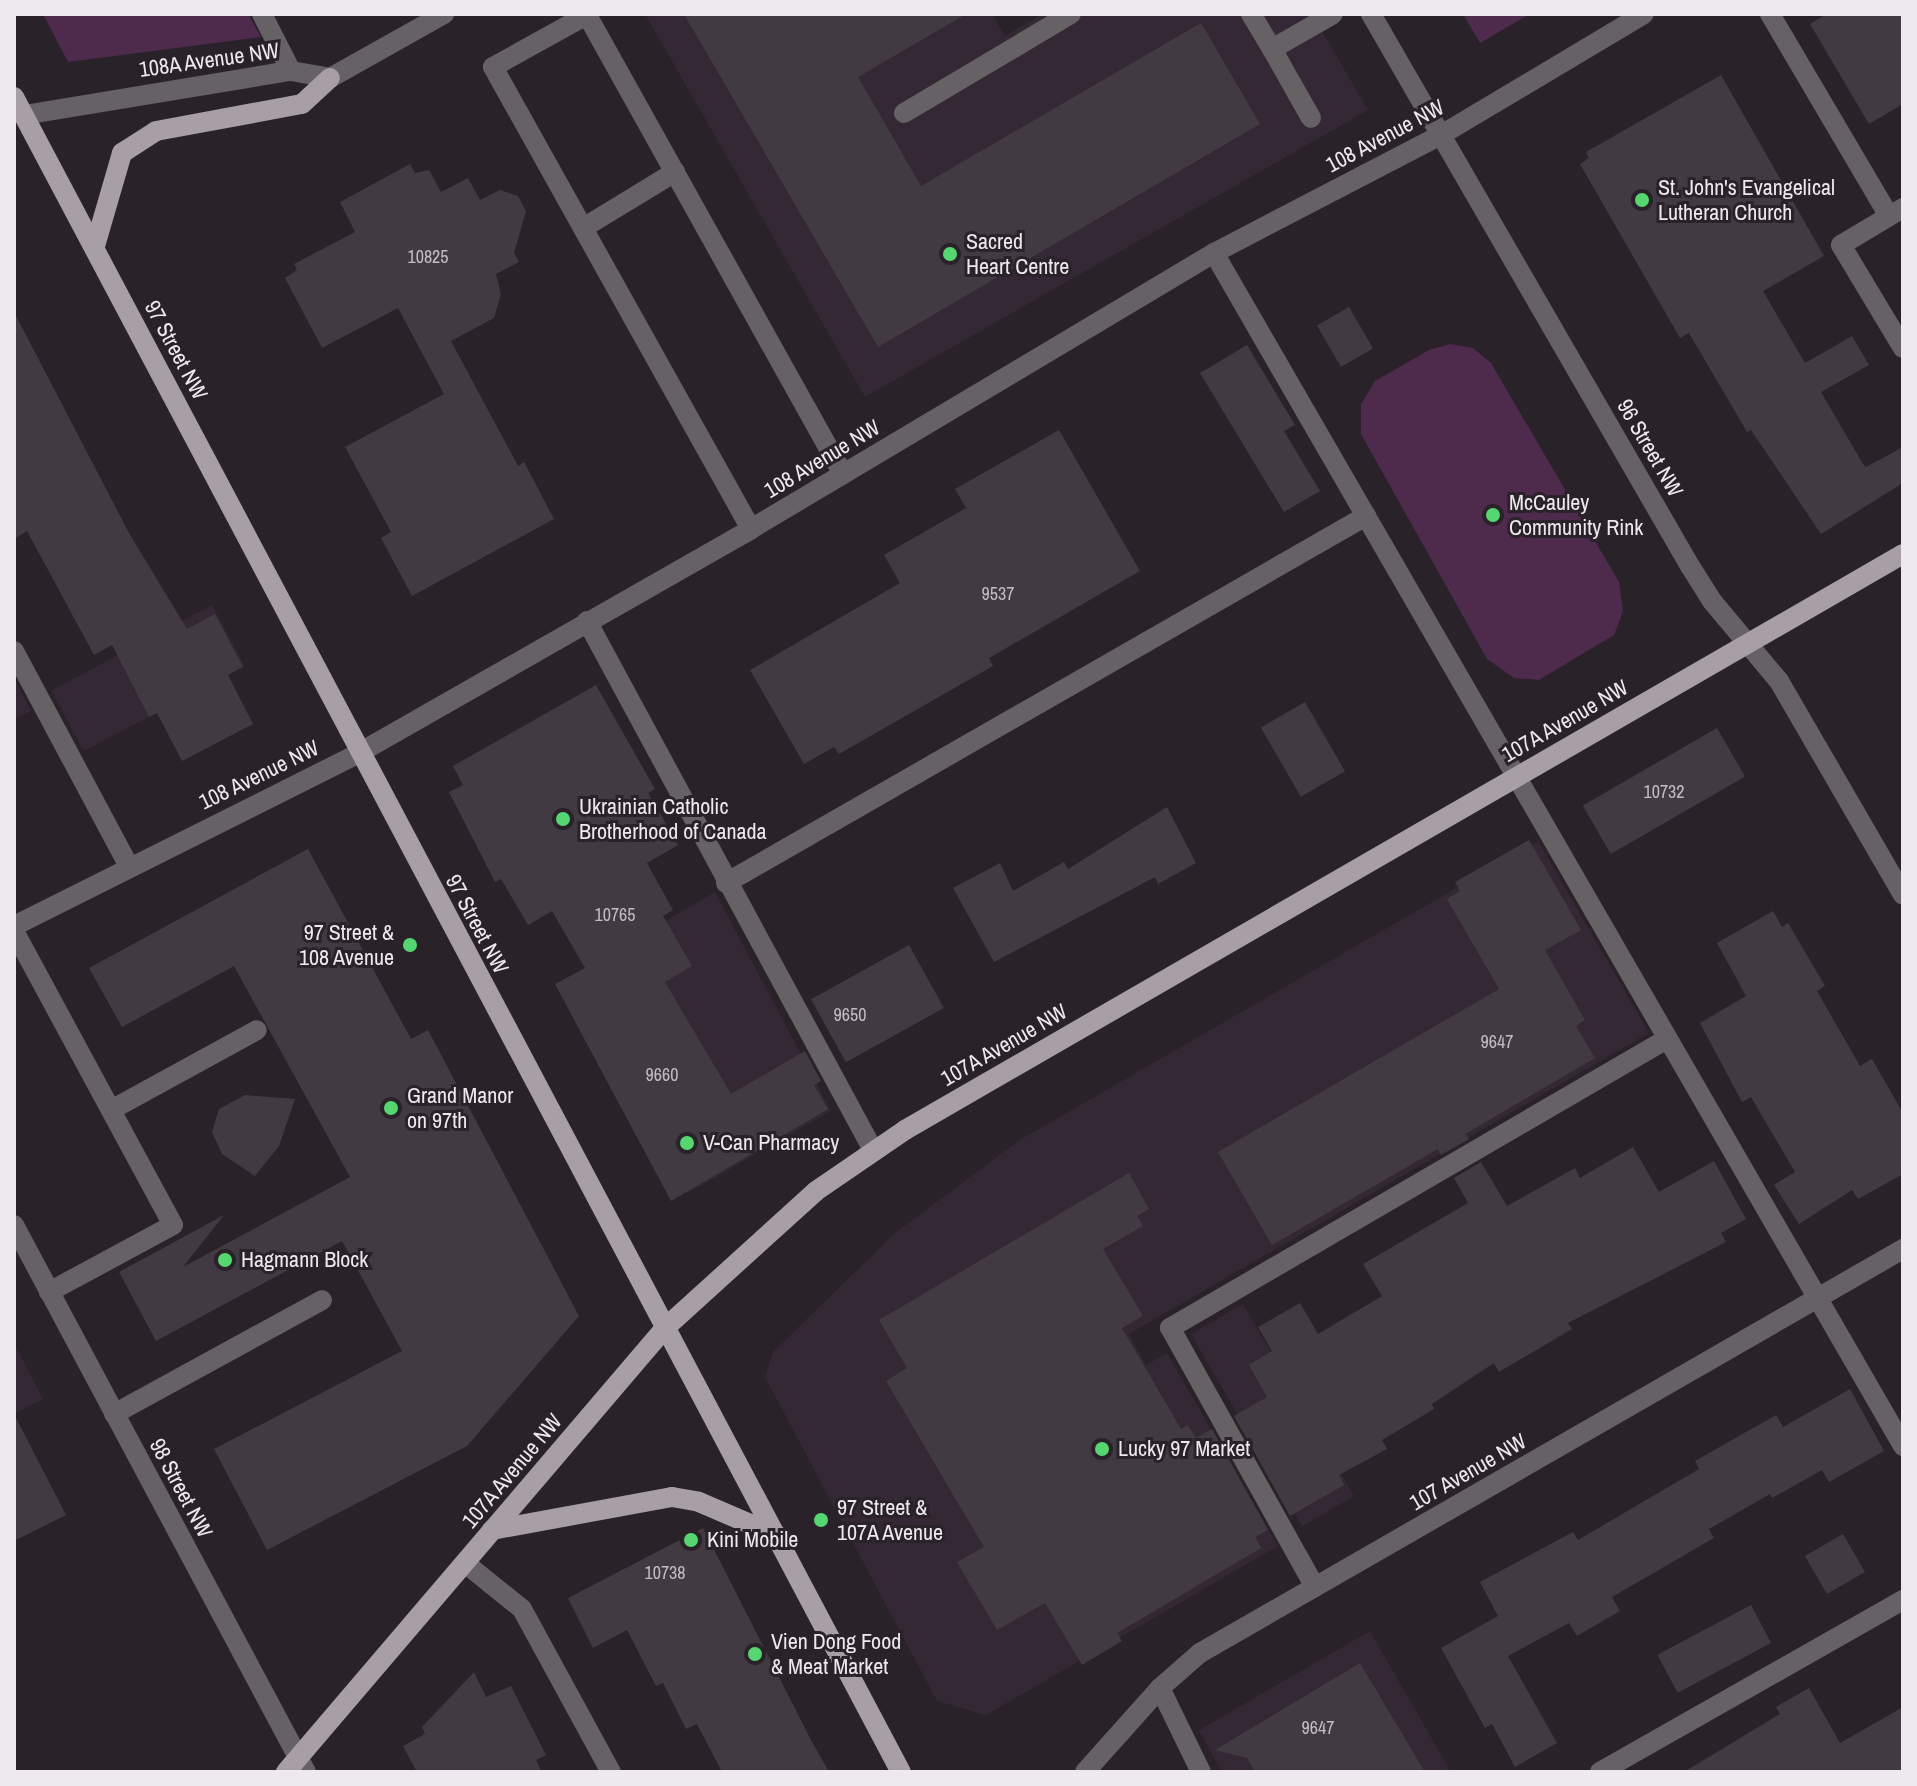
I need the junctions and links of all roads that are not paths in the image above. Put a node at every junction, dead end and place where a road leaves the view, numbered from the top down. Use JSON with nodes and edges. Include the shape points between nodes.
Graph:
{"nodes":[{"id":1,"x":262,"y":14,"type":"edge"},
{"id":2,"x":444,"y":14,"type":"edge"},
{"id":3,"x":1071,"y":14,"type":"edge"},
{"id":4,"x":1251,"y":14,"type":"edge"},
{"id":5,"x":1333,"y":14,"type":"edge"},
{"id":6,"x":1371,"y":14,"type":"edge"},
{"id":7,"x":1644,"y":14,"type":"edge"},
{"id":8,"x":1770,"y":14,"type":"edge"},
{"id":9,"x":1272,"y":49,"type":"junction"},
{"id":10,"x":291,"y":71,"type":"junction"},
{"id":11,"x":330,"y":78,"type":"junction"},
{"id":12,"x":17,"y":110,"type":"edge"},
{"id":13,"x":904,"y":113,"type":"dead end"},
{"id":14,"x":1311,"y":118,"type":"dead end"},
{"id":15,"x":1441,"y":135,"type":"junction"},
{"id":16,"x":675,"y":172,"type":"junction"},
{"id":17,"x":1896,"y":212,"type":"edge"},
{"id":18,"x":583,"y":228,"type":"junction"},
{"id":19,"x":95,"y":246,"type":"junction"},
{"id":20,"x":1214,"y":253,"type":"junction"},
{"id":21,"x":1903,"y":348,"type":"edge"},
{"id":22,"x":843,"y":474,"type":"junction"},
{"id":23,"x":1366,"y":516,"type":"junction"},
{"id":24,"x":751,"y":529,"type":"junction"},
{"id":25,"x":1903,"y":554,"type":"edge"},
{"id":26,"x":587,"y":621,"type":"junction"},
{"id":27,"x":1748,"y":642,"type":"junction"},
{"id":28,"x":14,"y":651,"type":"edge"},
{"id":29,"x":359,"y":753,"type":"junction"},
{"id":30,"x":1518,"y":776,"type":"junction"},
{"id":31,"x":129,"y":866,"type":"junction"},
{"id":32,"x":726,"y":883,"type":"junction"},
{"id":33,"x":1903,"y":895,"type":"edge"},
{"id":34,"x":14,"y":928,"type":"edge"},
{"id":35,"x":257,"y":1030,"type":"dead end"},
{"id":36,"x":1667,"y":1039,"type":"junction"},
{"id":37,"x":111,"y":1110,"type":"junction"},
{"id":38,"x":873,"y":1150,"type":"junction"},
{"id":39,"x":14,"y":1225,"type":"edge"},
{"id":40,"x":1903,"y":1249,"type":"edge"},
{"id":41,"x":49,"y":1292,"type":"junction"},
{"id":42,"x":1818,"y":1299,"type":"junction"},
{"id":43,"x":322,"y":1300,"type":"dead end"},
{"id":44,"x":665,"y":1328,"type":"junction"},
{"id":45,"x":114,"y":1414,"type":"junction"},
{"id":46,"x":1903,"y":1446,"type":"edge"},
{"id":47,"x":492,"y":1530,"type":"junction"},
{"id":48,"x":778,"y":1536,"type":"junction"},
{"id":49,"x":465,"y":1563,"type":"junction"},
{"id":50,"x":1315,"y":1587,"type":"junction"},
{"id":51,"x":1903,"y":1600,"type":"edge"},
{"id":52,"x":1160,"y":1688,"type":"junction"},
{"id":53,"x":297,"y":1767,"type":"edge"},
{"id":54,"x":611,"y":1772,"type":"edge"},
{"id":55,"x":901,"y":1772,"type":"edge"},
{"id":56,"x":1085,"y":1772,"type":"edge"},
{"id":57,"x":1201,"y":1772,"type":"edge"},
{"id":58,"x":1600,"y":1772,"type":"edge"}],
"edges":[{"from":1,"to":10,"type":"street"},
{"from":2,"to":11,"type":"street"},
{"from":3,"to":13,"type":"street"},
{"from":4,"to":9,"type":"street"},
{"from":5,"to":9,"type":"street"},
{"from":6,"to":15,"type":"street","name":"96 Street NW"},
{"from":7,"to":15,"type":"street","name":"108 Avenue NW"},
{"from":8,"to":17,"type":"street"},
{"from":9,"to":14,"type":"street"},
{"from":10,"to":11,"type":"street","name":"108A Avenue NW"},
{"from":10,"to":12,"type":"street","name":"108A Avenue NW"},
{"from":11,"to":19,"type":"main road","via":[[302,104],[156,131],[122,153]]},
{"from":12,"to":19,"type":"main road","name":"97 Street NW"},
{"from":15,"to":20,"type":"street","name":"108 Avenue NW"},
{"from":15,"to":27,"type":"street","name":"96 Street NW","via":[[1690,566]]},
{"from":16,"to":18,"type":"street"},
{"from":16,"to":18,"type":"street","via":[[587,15],[493,67]]},
{"from":16,"to":22,"type":"street"},
{"from":17,"to":21,"type":"street","via":[[1841,245]]},
{"from":18,"to":24,"type":"street"},
{"from":19,"to":29,"type":"main road","name":"97 Street NW"},
{"from":20,"to":22,"type":"street","name":"108 Avenue NW"},
{"from":20,"to":23,"type":"street"},
{"from":22,"to":24,"type":"street","name":"108 Avenue NW"},
{"from":23,"to":30,"type":"street"},
{"from":23,"to":32,"type":"street"},
{"from":24,"to":26,"type":"street","name":"108 Avenue NW"},
{"from":25,"to":27,"type":"main road","name":"107A Avenue NW"},
{"from":26,"to":29,"type":"street","name":"108 Avenue NW"},
{"from":26,"to":32,"type":"street"},
{"from":27,"to":30,"type":"main road","name":"107A Avenue NW"},
{"from":27,"to":33,"type":"street","name":"96 Street NW","via":[[1779,681]]},
{"from":28,"to":31,"type":"street"},
{"from":29,"to":31,"type":"street","name":"108 Avenue NW"},
{"from":29,"to":44,"type":"main road","name":"97 Street NW"},
{"from":30,"to":36,"type":"street"},
{"from":30,"to":38,"type":"main road","name":"107A Avenue NW"},
{"from":31,"to":34,"type":"street","name":"108 Avenue NW"},
{"from":32,"to":38,"type":"street"},
{"from":34,"to":37,"type":"street"},
{"from":35,"to":37,"type":"street"},
{"from":36,"to":42,"type":"street"},
{"from":36,"to":50,"type":"street","via":[[1170,1328]]},
{"from":37,"to":41,"type":"street","via":[[173,1225]]},
{"from":38,"to":44,"type":"main road","name":"107A Avenue NW","via":[[816,1191]]},
{"from":39,"to":41,"type":"street","name":"98 Street NW"},
{"from":40,"to":42,"type":"street","name":"107 Avenue NW"},
{"from":41,"to":45,"type":"street","name":"98 Street NW"},
{"from":42,"to":46,"type":"street"},
{"from":42,"to":50,"type":"street","name":"107 Avenue NW"},
{"from":43,"to":45,"type":"street"},
{"from":44,"to":47,"type":"main road","name":"107A Avenue NW"},
{"from":44,"to":48,"type":"main road","name":"97 Street NW"},
{"from":45,"to":53,"type":"street","name":"98 Street NW"},
{"from":47,"to":48,"type":"main road","via":[[672,1497],[699,1502]]},
{"from":47,"to":49,"type":"main road","name":"107A Avenue NW"},
{"from":48,"to":55,"type":"main road","name":"97 Street NW"},
{"from":49,"to":53,"type":"main road","name":"107A Avenue NW"},
{"from":49,"to":54,"type":"street","via":[[522,1609]]},
{"from":50,"to":52,"type":"street","name":"107 Avenue NW","via":[[1200,1653]]},
{"from":51,"to":58,"type":"street"},
{"from":52,"to":56,"type":"street","name":"107 Avenue NW"},
{"from":52,"to":57,"type":"street"}]}
